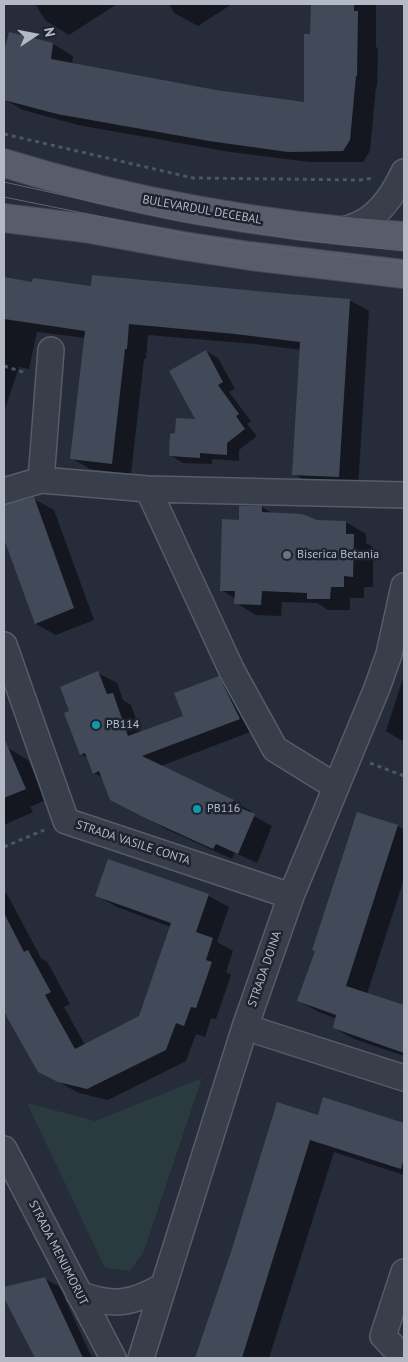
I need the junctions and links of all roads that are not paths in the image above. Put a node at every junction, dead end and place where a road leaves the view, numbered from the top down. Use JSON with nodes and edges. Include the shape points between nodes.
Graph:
{"nodes":[{"id":1,"x":4,"y":163,"type":"edge"},
{"id":2,"x":404,"y":173,"type":"edge"},
{"id":3,"x":4,"y":218,"type":"edge"},
{"id":4,"x":341,"y":231,"type":"junction"},
{"id":5,"x":404,"y":236,"type":"edge"},
{"id":6,"x":404,"y":274,"type":"edge"},
{"id":7,"x":51,"y":350,"type":"dead end"},
{"id":8,"x":41,"y":480,"type":"junction"},
{"id":9,"x":148,"y":488,"type":"junction"},
{"id":10,"x":4,"y":491,"type":"edge"},
{"id":11,"x":404,"y":494,"type":"edge"},
{"id":12,"x":404,"y":586,"type":"edge"},
{"id":13,"x":4,"y":646,"type":"edge"},
{"id":14,"x":335,"y":786,"type":"junction"},
{"id":15,"x":291,"y":896,"type":"junction"},
{"id":16,"x":245,"y":1027,"type":"junction"},
{"id":17,"x":404,"y":1078,"type":"edge"},
{"id":18,"x":4,"y":1148,"type":"edge"},
{"id":19,"x":404,"y":1272,"type":"edge"},
{"id":20,"x":163,"y":1286,"type":"junction"},
{"id":21,"x":79,"y":1294,"type":"junction"},
{"id":22,"x":404,"y":1353,"type":"edge"},
{"id":23,"x":112,"y":1358,"type":"edge"},
{"id":24,"x":141,"y":1358,"type":"edge"}],
"edges":[{"from":1,"to":4,"type":"main road","name":"BULEVARDUL DECEBAL","via":[[134,199],[213,214]]},
{"from":2,"to":4,"type":"street","via":[[396,188],[368,219]]},
{"from":3,"to":6,"type":"main road","via":[[250,256]]},
{"from":4,"to":5,"type":"main road","name":"BULEVARDUL DECEBAL"},
{"from":7,"to":8,"type":"street"},
{"from":8,"to":9,"type":"street"},
{"from":8,"to":10,"type":"street"},
{"from":9,"to":11,"type":"street"},
{"from":9,"to":14,"type":"street","via":[[232,671],[275,749]]},
{"from":12,"to":14,"type":"street","name":"STRADA DOINA","via":[[389,654]]},
{"from":13,"to":15,"type":"street","name":"STRADA VASILE CONTA","via":[[66,821]]},
{"from":14,"to":15,"type":"street","name":"STRADA DOINA"},
{"from":15,"to":16,"type":"street","name":"STRADA DOINA"},
{"from":16,"to":17,"type":"street"},
{"from":16,"to":20,"type":"street","name":"STRADA DOINA"},
{"from":18,"to":21,"type":"street","name":"STRADA MENUMORUT"},
{"from":19,"to":22,"type":"street","via":[[383,1336],[400,1354]]},
{"from":20,"to":21,"type":"street","via":[[140,1298],[113,1302]]},
{"from":20,"to":24,"type":"street","name":"STRADA DOINA"},
{"from":21,"to":23,"type":"street","name":"STRADA MENUMORUT"}]}
